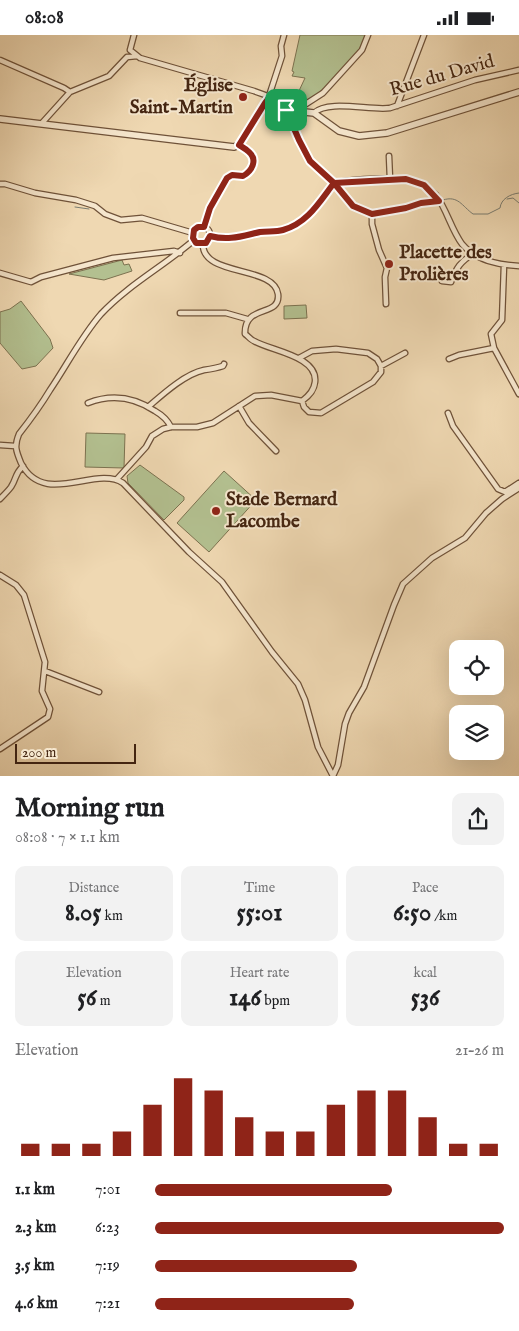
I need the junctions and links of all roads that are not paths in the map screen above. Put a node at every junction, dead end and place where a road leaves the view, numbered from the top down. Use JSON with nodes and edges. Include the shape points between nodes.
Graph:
{"nodes":[{"id":1,"x":134,"y":35,"type":"edge"},
{"id":2,"x":284,"y":35,"type":"edge"},
{"id":3,"x":368,"y":35,"type":"edge"},
{"id":4,"x":424,"y":35,"type":"edge"},
{"id":5,"x":137,"y":56,"type":"junction"},
{"id":6,"x":0,"y":60,"type":"edge"},
{"id":7,"x":519,"y":70,"type":"edge"},
{"id":8,"x":70,"y":92,"type":"junction"},
{"id":9,"x":519,"y":92,"type":"edge"},
{"id":10,"x":268,"y":99,"type":"junction"},
{"id":11,"x":397,"y":106,"type":"junction"},
{"id":12,"x":286,"y":110,"type":"junction"},
{"id":13,"x":295,"y":111,"type":"junction"},
{"id":14,"x":314,"y":113,"type":"junction"},
{"id":15,"x":0,"y":119,"type":"edge"},
{"id":16,"x":42,"y":123,"type":"junction"},
{"id":17,"x":239,"y":145,"type":"junction"},
{"id":18,"x":389,"y":155,"type":"dead end"},
{"id":19,"x":390,"y":179,"type":"junction"},
{"id":20,"x":334,"y":183,"type":"junction"},
{"id":21,"x":0,"y":184,"type":"edge"},
{"id":22,"x":439,"y":201,"type":"junction"},
{"id":23,"x":372,"y":214,"type":"junction"},
{"id":24,"x":204,"y":227,"type":"junction"},
{"id":25,"x":193,"y":233,"type":"junction"},
{"id":26,"x":210,"y":236,"type":"junction"},
{"id":27,"x":194,"y":240,"type":"junction"},
{"id":28,"x":203,"y":244,"type":"junction"},
{"id":29,"x":180,"y":253,"type":"junction"},
{"id":30,"x":473,"y":254,"type":"junction"},
{"id":31,"x":504,"y":265,"type":"junction"},
{"id":32,"x":519,"y":266,"type":"edge"},
{"id":33,"x":0,"y":273,"type":"edge"},
{"id":34,"x":442,"y":281,"type":"dead end"},
{"id":35,"x":386,"y":304,"type":"dead end"},
{"id":36,"x":180,"y":313,"type":"dead end"},
{"id":37,"x":247,"y":319,"type":"junction"},
{"id":38,"x":494,"y":348,"type":"junction"},
{"id":39,"x":405,"y":353,"type":"dead end"},
{"id":40,"x":299,"y":359,"type":"junction"},
{"id":41,"x":449,"y":359,"type":"dead end"},
{"id":42,"x":224,"y":364,"type":"dead end"},
{"id":43,"x":381,"y":366,"type":"junction"},
{"id":44,"x":519,"y":393,"type":"edge"},
{"id":45,"x":302,"y":401,"type":"junction"},
{"id":46,"x":88,"y":403,"type":"dead end"},
{"id":47,"x":239,"y":406,"type":"junction"},
{"id":48,"x":148,"y":407,"type":"junction"},
{"id":49,"x":448,"y":413,"type":"dead end"},
{"id":50,"x":170,"y":427,"type":"junction"},
{"id":51,"x":0,"y":445,"type":"edge"},
{"id":52,"x":15,"y":446,"type":"junction"},
{"id":53,"x":276,"y":451,"type":"dead end"},
{"id":54,"x":23,"y":466,"type":"junction"},
{"id":55,"x":117,"y":479,"type":"junction"},
{"id":56,"x":519,"y":483,"type":"edge"},
{"id":57,"x":519,"y":488,"type":"edge"},
{"id":58,"x":0,"y":499,"type":"edge"},
{"id":59,"x":0,"y":575,"type":"edge"},
{"id":60,"x":45,"y":671,"type":"junction"},
{"id":61,"x":99,"y":692,"type":"dead end"},
{"id":62,"x":0,"y":749,"type":"edge"},
{"id":63,"x":333,"y":776,"type":"edge"}],
"edges":[{"from":1,"to":5,"type":"street","via":[[130,50]]},
{"from":2,"to":10,"type":"street","via":[[282,57]]},
{"from":3,"to":13,"type":"street","via":[[362,50],[323,93]]},
{"from":4,"to":11,"type":"street"},
{"from":5,"to":8,"type":"street","via":[[127,57],[109,76]]},
{"from":5,"to":10,"type":"street","via":[[254,91]]},
{"from":6,"to":8,"type":"street"},
{"from":7,"to":11,"type":"street","name":"Rue du David","via":[[475,80]]},
{"from":8,"to":16,"type":"street"},
{"from":9,"to":14,"type":"street","via":[[370,136],[339,131]]},
{"from":10,"to":12,"type":"street"},
{"from":10,"to":17,"type":"street"},
{"from":11,"to":14,"type":"street","name":"Rue du David","via":[[382,109],[337,106]]},
{"from":12,"to":13,"type":"street"},
{"from":12,"to":20,"type":"street","via":[[310,161]]},
{"from":13,"to":14,"type":"street"},
{"from":15,"to":16,"type":"street"},
{"from":16,"to":17,"type":"street","via":[[229,147]]},
{"from":17,"to":24,"type":"street","via":[[251,154],[252,169],[243,176],[227,178],[210,208]]},
{"from":18,"to":19,"type":"street"},
{"from":19,"to":20,"type":"street"},
{"from":19,"to":22,"type":"street","via":[[417,182],[430,189]]},
{"from":20,"to":23,"type":"street","via":[[353,206]]},
{"from":20,"to":26,"type":"street","via":[[307,217],[293,226],[240,238]]},
{"from":21,"to":25,"type":"street","via":[[76,200],[121,220],[142,218]]},
{"from":22,"to":23,"type":"street"},
{"from":22,"to":30,"type":"street","via":[[462,244]]},
{"from":23,"to":35,"type":"street","via":[[379,250],[387,268]]},
{"from":24,"to":25,"type":"street","via":[[198,227]]},
{"from":24,"to":26,"type":"street"},
{"from":25,"to":27,"type":"street"},
{"from":26,"to":28,"type":"street"},
{"from":27,"to":28,"type":"street"},
{"from":27,"to":29,"type":"street"},
{"from":28,"to":37,"type":"street","via":[[207,256],[224,266],[261,277],[278,293],[278,300],[272,308]]},
{"from":29,"to":33,"type":"street","via":[[114,258],[40,277],[32,282]]},
{"from":29,"to":52,"type":"street","via":[[123,293],[101,314],[19,434]]},
{"from":30,"to":31,"type":"street"},
{"from":30,"to":34,"type":"street","via":[[462,260],[451,282]]},
{"from":31,"to":32,"type":"street"},
{"from":31,"to":38,"type":"street","via":[[502,320],[490,334]]},
{"from":36,"to":37,"type":"street","via":[[226,313]]},
{"from":37,"to":40,"type":"street","via":[[245,334],[253,341]]},
{"from":38,"to":41,"type":"street"},
{"from":38,"to":44,"type":"street"},
{"from":39,"to":43,"type":"street"},
{"from":40,"to":43,"type":"street","via":[[312,351],[336,349],[368,353]]},
{"from":40,"to":45,"type":"street","via":[[311,368],[316,377],[315,387]]},
{"from":42,"to":48,"type":"street","via":[[180,381]]},
{"from":43,"to":45,"type":"street","via":[[382,371],[373,382],[321,413],[309,412]]},
{"from":45,"to":47,"type":"street","via":[[271,395],[255,396]]},
{"from":46,"to":48,"type":"street","via":[[108,397],[134,400]]},
{"from":47,"to":50,"type":"street","via":[[213,423]]},
{"from":47,"to":53,"type":"street","via":[[249,423]]},
{"from":48,"to":50,"type":"street","via":[[168,419]]},
{"from":49,"to":56,"type":"street","via":[[453,427],[498,489],[504,492]]},
{"from":50,"to":55,"type":"street","via":[[152,436]]},
{"from":51,"to":52,"type":"street"},
{"from":52,"to":54,"type":"street"},
{"from":54,"to":55,"type":"street","via":[[39,481],[50,485]]},
{"from":54,"to":58,"type":"street","via":[[11,488]]},
{"from":55,"to":63,"type":"street","via":[[222,582],[298,684],[318,747]]},
{"from":57,"to":63,"type":"street","via":[[486,513],[465,538],[432,558],[404,584],[364,687],[347,719]]},
{"from":59,"to":60,"type":"street","via":[[16,585],[24,595]]},
{"from":60,"to":61,"type":"street"},
{"from":60,"to":62,"type":"street","via":[[42,691],[50,709],[48,717]]}]}
